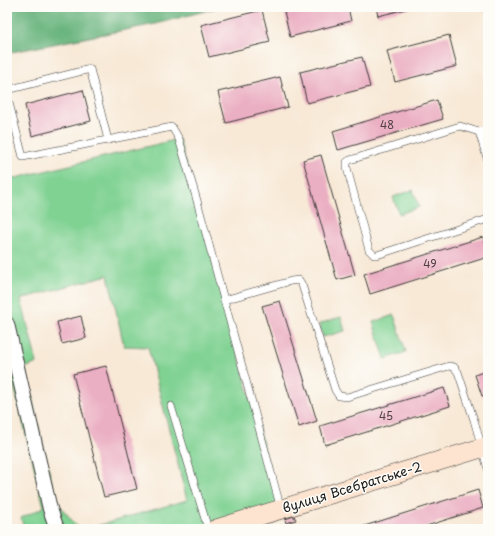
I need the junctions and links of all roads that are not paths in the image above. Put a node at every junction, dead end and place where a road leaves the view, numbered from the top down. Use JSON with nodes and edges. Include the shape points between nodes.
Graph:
{"nodes":[{"id":1,"x":7,"y":90,"type":"edge"},
{"id":2,"x":7,"y":95,"type":"edge"},
{"id":3,"x":488,"y":130,"type":"edge"},
{"id":4,"x":479,"y":132,"type":"junction"},
{"id":5,"x":108,"y":140,"type":"junction"},
{"id":6,"x":488,"y":161,"type":"edge"},
{"id":7,"x":488,"y":219,"type":"edge"},
{"id":8,"x":224,"y":300,"type":"junction"},
{"id":9,"x":7,"y":324,"type":"edge"},
{"id":10,"x":171,"y":406,"type":"dead end"},
{"id":11,"x":485,"y":447,"type":"edge"},
{"id":12,"x":488,"y":469,"type":"edge"},
{"id":13,"x":281,"y":509,"type":"junction"},
{"id":14,"x":257,"y":523,"type":"edge"},
{"id":15,"x":57,"y":529,"type":"edge"},
{"id":16,"x":208,"y":529,"type":"edge"},
{"id":17,"x":216,"y":529,"type":"edge"}],
"edges":[{"from":1,"to":5,"type":"lane","via":[[90,69]]},
{"from":2,"to":5,"type":"lane","via":[[23,156]]},
{"from":3,"to":4,"type":"lane"},
{"from":4,"to":6,"type":"lane"},
{"from":4,"to":7,"type":"lane","via":[[460,126],[350,160],[346,168],[370,250],[374,255]]},
{"from":5,"to":8,"type":"lane","via":[[172,127],[179,139]]},
{"from":8,"to":11,"type":"lane","via":[[299,280],[339,396],[347,397],[449,366],[454,367]]},
{"from":8,"to":13,"type":"lane"},
{"from":9,"to":15,"type":"street","via":[[50,509]]},
{"from":10,"to":16,"type":"lane"},
{"from":11,"to":12,"type":"lane"},
{"from":11,"to":13,"type":"street","name":"вулиця Всебратське-2"},
{"from":13,"to":14,"type":"street","name":"вулиця Всебратське-2"},
{"from":14,"to":17,"type":"street","name":"вулиця Всебратське-2"}]}
